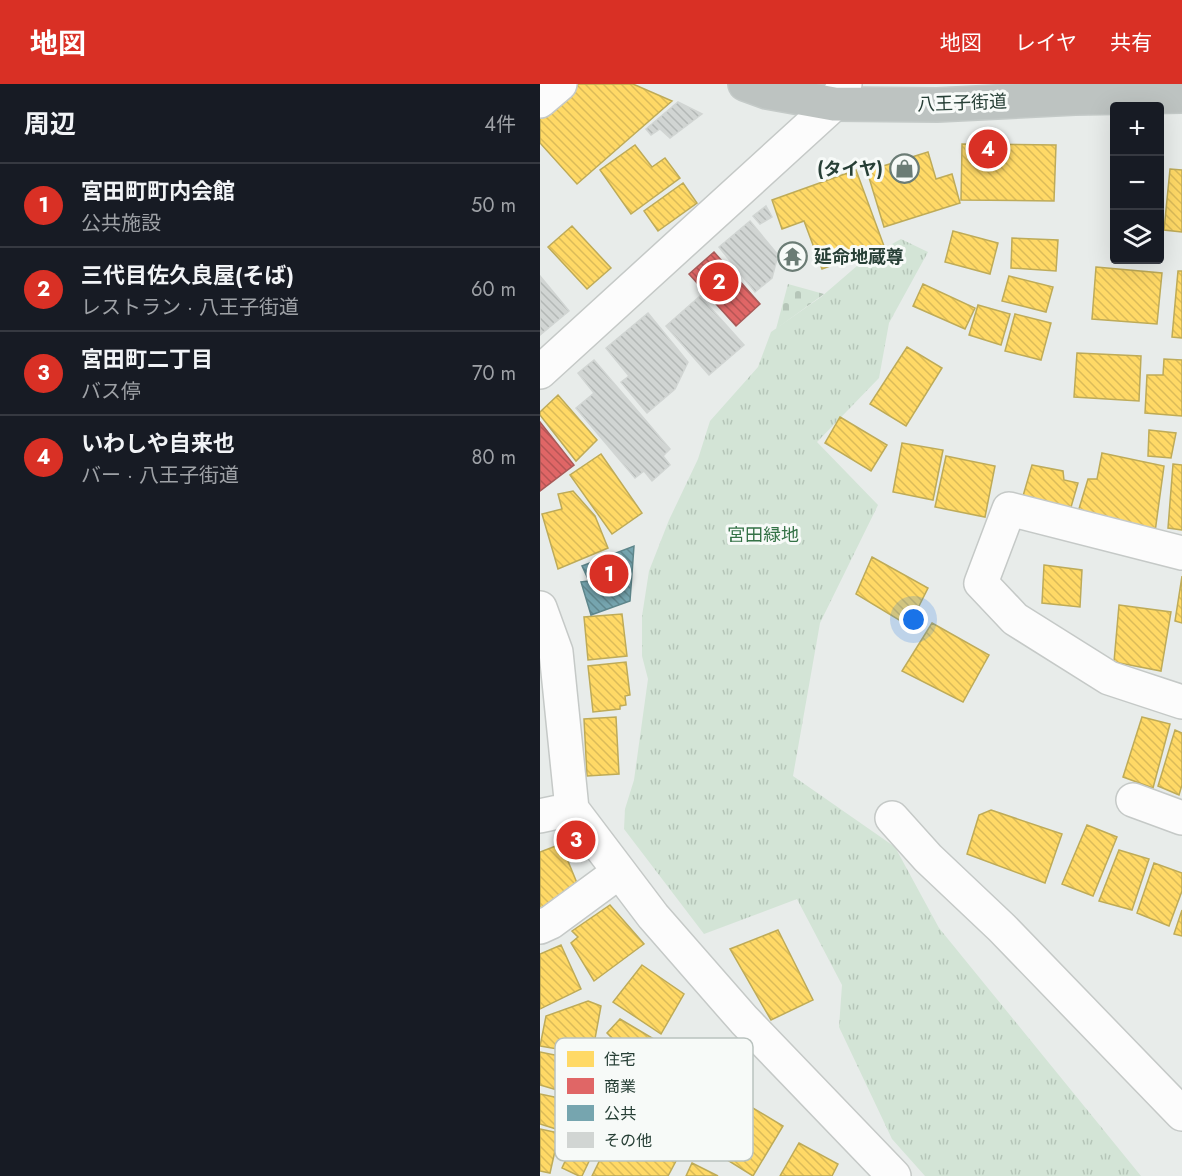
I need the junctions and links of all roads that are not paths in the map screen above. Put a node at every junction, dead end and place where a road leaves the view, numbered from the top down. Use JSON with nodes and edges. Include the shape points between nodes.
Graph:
{"nodes":[{"id":1,"x":560,"y":84,"type":"edge"},
{"id":2,"x":745,"y":84,"type":"edge"},
{"id":3,"x":840,"y":94,"type":"edge"},
{"id":4,"x":1182,"y":96,"type":"edge"},
{"id":5,"x":540,"y":101,"type":"edge"},
{"id":6,"x":540,"y":372,"type":"edge"},
{"id":7,"x":1182,"y":553,"type":"edge"},
{"id":8,"x":540,"y":608,"type":"edge"},
{"id":9,"x":1182,"y":702,"type":"edge"},
{"id":10,"x":1133,"y":800,"type":"dead end"},
{"id":11,"x":572,"y":809,"type":"junction"},
{"id":12,"x":540,"y":816,"type":"edge"},
{"id":13,"x":892,"y":818,"type":"dead end"},
{"id":14,"x":1182,"y":818,"type":"edge"},
{"id":15,"x":619,"y":872,"type":"junction"},
{"id":16,"x":540,"y":927,"type":"edge"},
{"id":17,"x":1182,"y":1114,"type":"edge"},
{"id":18,"x":880,"y":1171,"type":"edge"}],
"edges":[{"from":1,"to":5,"type":"street"},
{"from":2,"to":3,"type":"highway","name":"八王子街道","via":[[767,92]]},
{"from":3,"to":4,"type":"highway","name":"八王子街道","via":[[937,105]]},
{"from":3,"to":6,"type":"street"},
{"from":7,"to":9,"type":"street","via":[[1009,509],[981,583],[1015,620],[1109,678]]},
{"from":8,"to":11,"type":"street","via":[[556,652]]},
{"from":10,"to":14,"type":"street"},
{"from":11,"to":12,"type":"street"},
{"from":11,"to":15,"type":"street"},
{"from":13,"to":17,"type":"street"},
{"from":15,"to":16,"type":"street"},
{"from":15,"to":18,"type":"street","via":[[653,916]]}]}
